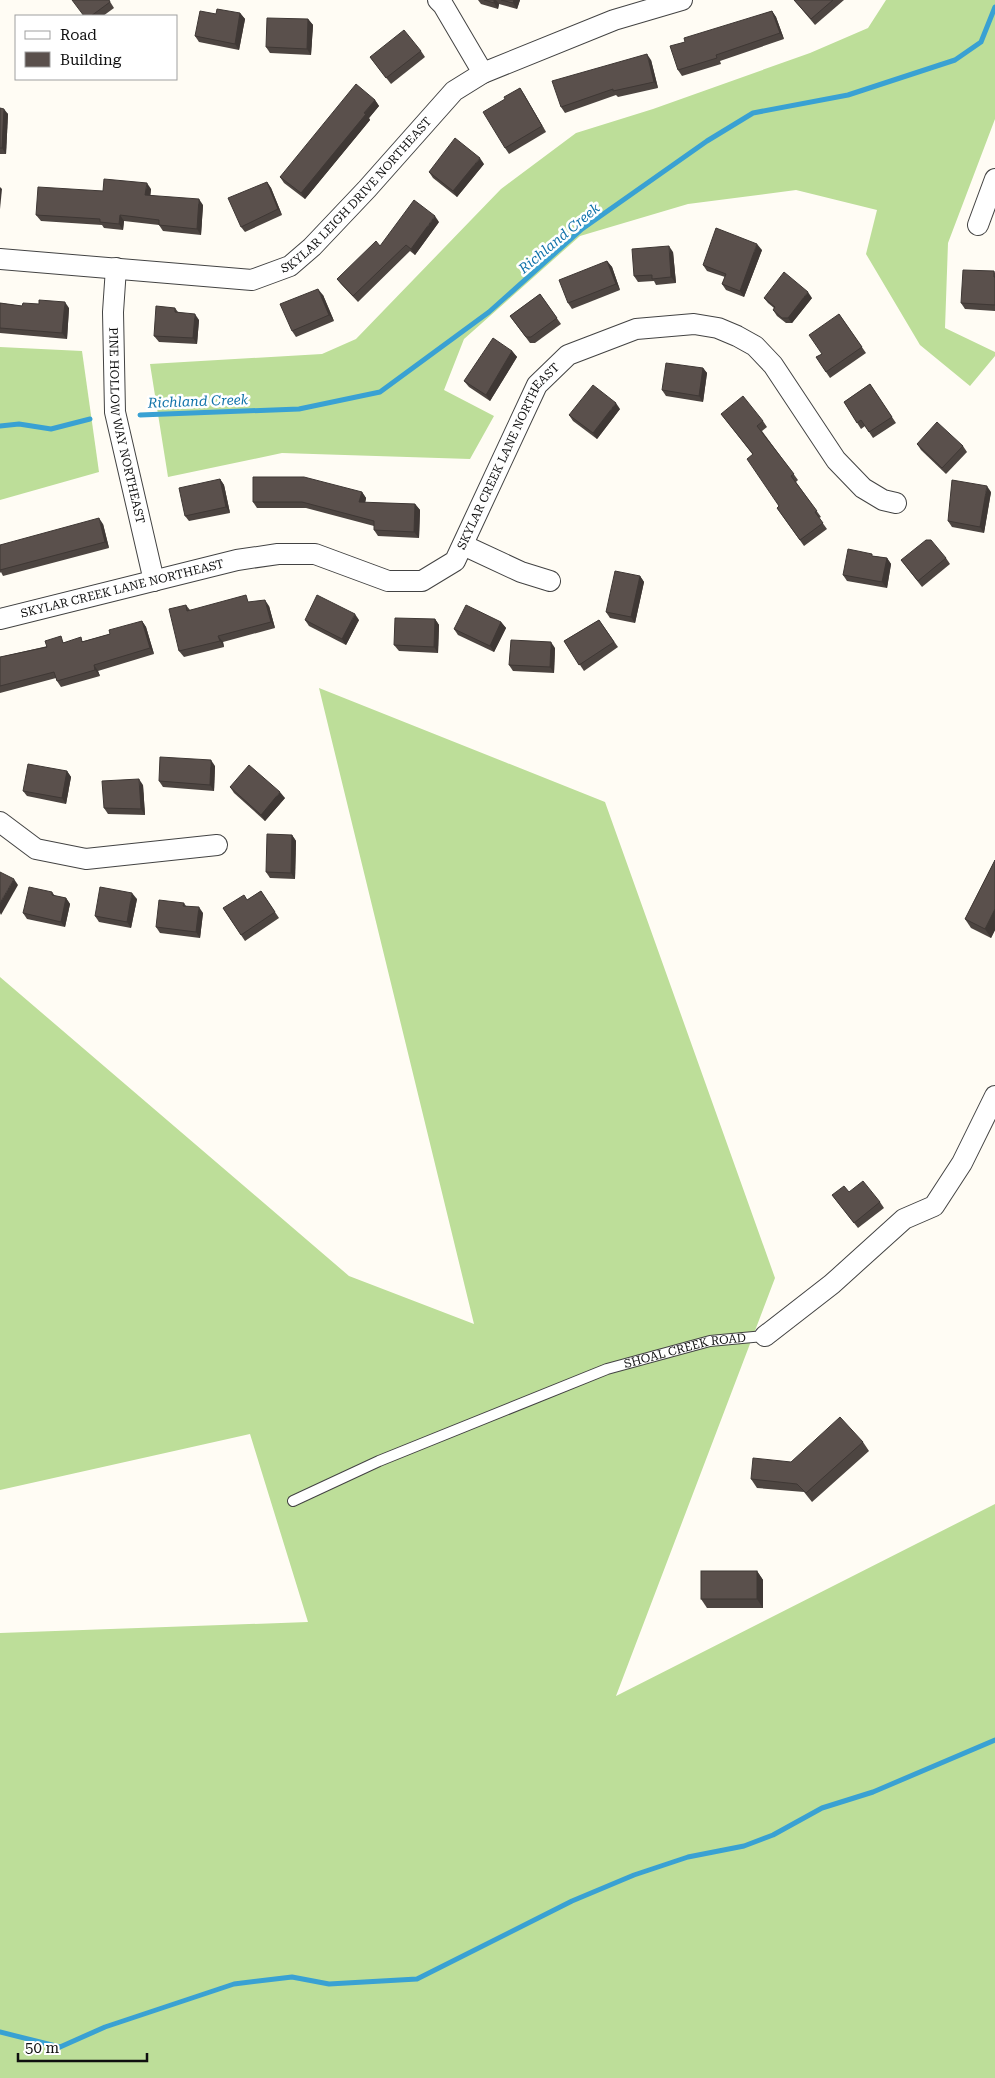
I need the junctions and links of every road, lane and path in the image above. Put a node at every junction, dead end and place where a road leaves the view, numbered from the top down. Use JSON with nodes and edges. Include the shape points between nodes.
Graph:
{"nodes":[{"id":1,"x":438,"y":0,"type":"edge"},
{"id":2,"x":682,"y":0,"type":"edge"},
{"id":3,"x":483,"y":73,"type":"junction"},
{"id":4,"x":995,"y":179,"type":"edge"},
{"id":5,"x":978,"y":225,"type":"dead end"},
{"id":6,"x":0,"y":259,"type":"edge"},
{"id":7,"x":116,"y":268,"type":"junction"},
{"id":8,"x":896,"y":503,"type":"dead end"},
{"id":9,"x":463,"y":545,"type":"junction"},
{"id":10,"x":154,"y":581,"type":"junction"},
{"id":11,"x":550,"y":581,"type":"dead end"},
{"id":12,"x":0,"y":619,"type":"edge"},
{"id":13,"x":0,"y":822,"type":"edge"},
{"id":14,"x":217,"y":846,"type":"dead end"},
{"id":15,"x":995,"y":1096,"type":"edge"},
{"id":16,"x":765,"y":1336,"type":"joint"},
{"id":17,"x":293,"y":1501,"type":"dead end"}],
"edges":[{"from":1,"to":3,"type":"street"},
{"from":2,"to":3,"type":"street","name":"SKYLAR LEIGH DRIVE NORTHEAST","via":[[614,20]]},
{"from":3,"to":7,"type":"street","name":"SKYLAR LEIGH DRIVE NORTHEAST","via":[[454,91],[368,189],[290,266],[252,280]]},
{"from":4,"to":5,"type":"street"},
{"from":6,"to":7,"type":"street","name":"SKYLAR LEIGH DRIVE NORTHEAST"},
{"from":7,"to":10,"type":"street","name":"PINE HOLLOW WAY NORTHEAST","via":[[113,312],[115,412]]},
{"from":8,"to":9,"type":"street","name":"SKYLAR CREEK LANE NORTHEAST","via":[[883,500],[863,488],[836,460],[773,365],[755,346],[718,328],[694,324],[636,329],[568,354],[537,385]]},
{"from":9,"to":10,"type":"street","name":"SKYLAR CREEK LANE NORTHEAST","via":[[455,561],[422,581],[388,581],[314,554],[278,554],[237,560]]},
{"from":9,"to":11,"type":"street","via":[[521,572]]},
{"from":10,"to":12,"type":"street","name":"SKYLAR CREEK LANE NORTHEAST"},
{"from":13,"to":14,"type":"street","via":[[36,849],[86,859]]},
{"from":15,"to":16,"type":"street","name":"SHOAL CREEK ROAD","via":[[962,1163],[934,1206],[904,1219],[832,1284]]},
{"from":16,"to":17,"type":"lane","name":"SHOAL CREEK ROAD","via":[[710,1341],[607,1369],[379,1461]]}]}
